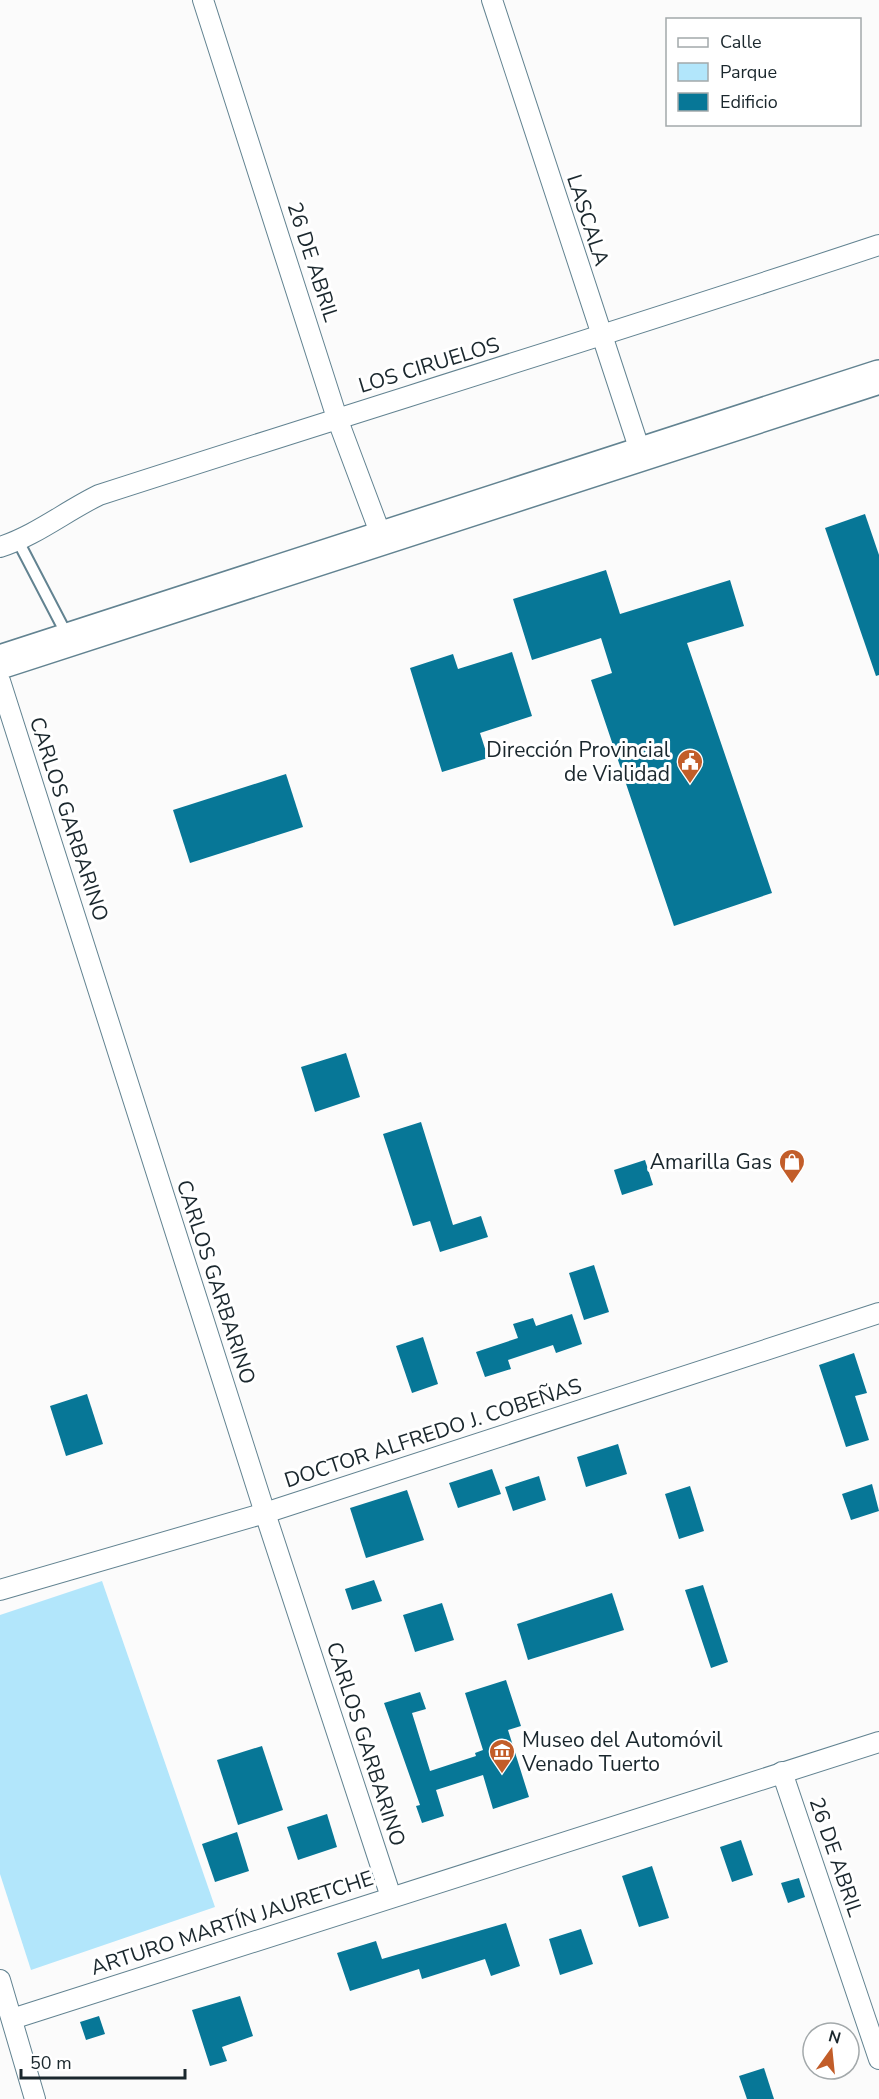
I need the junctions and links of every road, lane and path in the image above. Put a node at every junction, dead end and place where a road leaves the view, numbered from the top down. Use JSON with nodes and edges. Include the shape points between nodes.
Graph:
{"nodes":[{"id":1,"x":203,"y":0,"type":"edge"},
{"id":2,"x":492,"y":0,"type":"edge"},
{"id":3,"x":879,"y":245,"type":"edge"},
{"id":4,"x":601,"y":337,"type":"junction"},
{"id":5,"x":879,"y":376,"type":"edge"},
{"id":6,"x":337,"y":418,"type":"junction"},
{"id":7,"x":641,"y":454,"type":"junction"},
{"id":8,"x":382,"y":538,"type":"junction"},
{"id":9,"x":9,"y":544,"type":"edge"},
{"id":10,"x":69,"y":639,"type":"junction"},
{"id":11,"x":0,"y":662,"type":"edge"},
{"id":12,"x":0,"y":681,"type":"edge"},
{"id":13,"x":879,"y":1313,"type":"edge"},
{"id":14,"x":264,"y":1513,"type":"junction"},
{"id":15,"x":0,"y":1590,"type":"edge"},
{"id":16,"x":879,"y":1742,"type":"edge"},
{"id":17,"x":782,"y":1772,"type":"junction"},
{"id":18,"x":391,"y":1897,"type":"junction"},
{"id":19,"x":0,"y":1980,"type":"edge"},
{"id":20,"x":12,"y":2019,"type":"junction"},
{"id":21,"x":879,"y":2059,"type":"edge"},
{"id":22,"x":35,"y":2099,"type":"edge"}],
"edges":[{"from":1,"to":6,"type":"street","name":"26 DE ABRIL"},
{"from":2,"to":4,"type":"street","name":"LASCALA"},
{"from":3,"to":4,"type":"street","name":"LOS CIRUELOS"},
{"from":4,"to":6,"type":"street","name":"LOS CIRUELOS"},
{"from":4,"to":7,"type":"street","name":"LASCALA"},
{"from":5,"to":7,"type":"highway"},
{"from":6,"to":8,"type":"street","name":"26 DE ABRIL"},
{"from":6,"to":9,"type":"street","name":"LOS CIRUELOS","via":[[99,495]]},
{"from":7,"to":8,"type":"highway"},
{"from":8,"to":10,"type":"highway"},
{"from":9,"to":10,"type":"lane"},
{"from":10,"to":11,"type":"highway"},
{"from":12,"to":14,"type":"street","name":"CARLOS GARBARINO"},
{"from":13,"to":14,"type":"street","name":"DOCTOR ALFREDO J. COBEÑAS"},
{"from":14,"to":15,"type":"street","name":"DOCTOR ALFREDO J. COBEÑAS"},
{"from":14,"to":18,"type":"street","name":"CARLOS GARBARINO"},
{"from":16,"to":17,"type":"street","name":"ARTURO MARTÍN JAURETCHE"},
{"from":17,"to":18,"type":"street","name":"ARTURO MARTÍN JAURETCHE"},
{"from":17,"to":21,"type":"street","name":"26 DE ABRIL"},
{"from":18,"to":20,"type":"street","name":"ARTURO MARTÍN JAURETCHE"},
{"from":19,"to":20,"type":"street"},
{"from":20,"to":22,"type":"street"}]}
